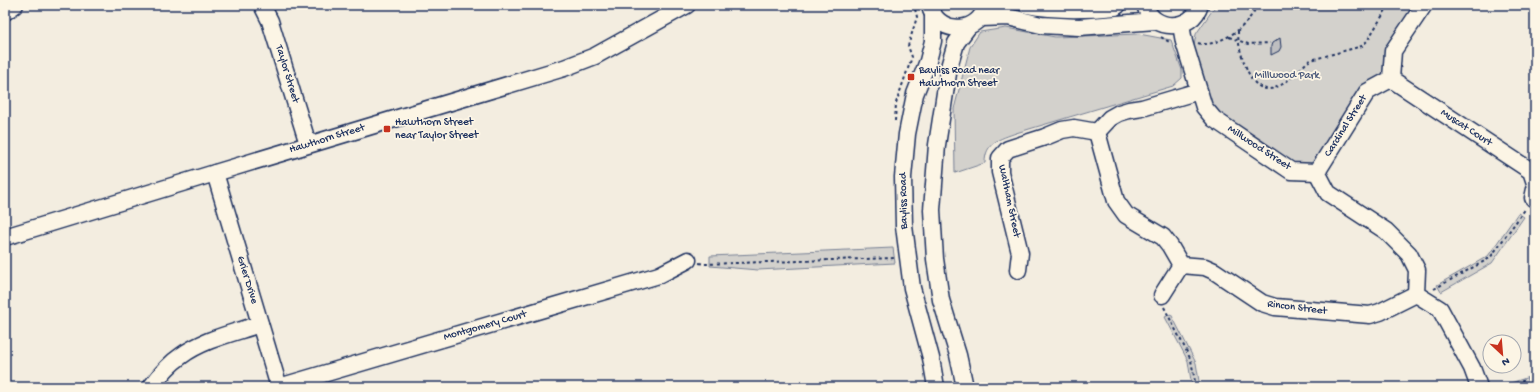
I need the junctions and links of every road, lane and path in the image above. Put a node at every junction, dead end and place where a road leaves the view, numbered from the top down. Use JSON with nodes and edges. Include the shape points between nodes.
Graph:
{"nodes":[{"id":1,"x":15,"y":5,"type":"edge"},
{"id":2,"x":262,"y":5,"type":"edge"},
{"id":3,"x":687,"y":5,"type":"edge"},
{"id":4,"x":1027,"y":5,"type":"edge"},
{"id":5,"x":1118,"y":5,"type":"edge"},
{"id":6,"x":1145,"y":5,"type":"edge"},
{"id":7,"x":1200,"y":5,"type":"edge"},
{"id":8,"x":1389,"y":5,"type":"edge"},
{"id":9,"x":1424,"y":5,"type":"edge"},
{"id":10,"x":931,"y":10,"type":"edge"},
{"id":11,"x":5,"y":12,"type":"edge"},
{"id":12,"x":979,"y":16,"type":"edge"},
{"id":13,"x":1155,"y":21,"type":"junction"},
{"id":14,"x":1181,"y":25,"type":"junction"},
{"id":15,"x":1238,"y":31,"type":"dead end"},
{"id":16,"x":1229,"y":37,"type":"dead end"},
{"id":17,"x":1238,"y":42,"type":"junction"},
{"id":18,"x":1270,"y":44,"type":"dead end"},
{"id":19,"x":1391,"y":79,"type":"junction"},
{"id":20,"x":1199,"y":91,"type":"junction"},
{"id":21,"x":1097,"y":132,"type":"junction"},
{"id":22,"x":308,"y":144,"type":"junction"},
{"id":23,"x":1317,"y":172,"type":"junction"},
{"id":24,"x":215,"y":173,"type":"junction"},
{"id":25,"x":1534,"y":190,"type":"edge"},
{"id":26,"x":5,"y":237,"type":"edge"},
{"id":27,"x":896,"y":258,"type":"dead end"},
{"id":28,"x":688,"y":260,"type":"joint"},
{"id":29,"x":1181,"y":265,"type":"junction"},
{"id":30,"x":1018,"y":270,"type":"dead end"},
{"id":31,"x":1162,"y":295,"type":"joint"},
{"id":32,"x":1419,"y":295,"type":"junction"},
{"id":33,"x":260,"y":324,"type":"junction"},
{"id":34,"x":1535,"y":377,"type":"edge"},
{"id":35,"x":151,"y":387,"type":"edge"},
{"id":36,"x":279,"y":387,"type":"edge"},
{"id":37,"x":936,"y":387,"type":"edge"},
{"id":38,"x":964,"y":387,"type":"edge"},
{"id":39,"x":1196,"y":387,"type":"edge"},
{"id":40,"x":1479,"y":387,"type":"edge"},
{"id":41,"x":1504,"y":387,"type":"edge"}],
"edges":[{"from":1,"to":11,"type":"street"},
{"from":2,"to":22,"type":"street","name":"Taylor Street","via":[[270,21]]},
{"from":3,"to":22,"type":"street","name":"Hawthorn Street","via":[[595,56],[564,68]]},
{"from":4,"to":5,"type":"street","via":[[1082,10]]},
{"from":6,"to":13,"type":"street"},
{"from":7,"to":14,"type":"street","via":[[1194,16]]},
{"from":8,"to":17,"type":"path","via":[[1362,46],[1311,60],[1289,81],[1275,88],[1259,87],[1253,81],[1248,74]]},
{"from":9,"to":19,"type":"street","via":[[1393,52]]},
{"from":10,"to":12,"type":"street","name":"Bayliss Road","via":[[940,23],[958,29]]},
{"from":10,"to":37,"type":"street","name":"Bayliss Road","via":[[933,41],[928,62],[915,94],[907,134],[903,177],[904,226],[912,288]]},
{"from":12,"to":13,"type":"street","name":"Bayliss Road","via":[[1008,17],[1041,26],[1079,27]]},
{"from":12,"to":38,"type":"street","via":[[956,44],[949,67],[937,145],[932,210],[941,300],[958,355]]},
{"from":13,"to":14,"type":"street","name":"Bayliss Road","via":[[1163,25]]},
{"from":14,"to":20,"type":"street","name":"Millwood Street"},
{"from":15,"to":17,"type":"path"},
{"from":16,"to":17,"type":"path"},
{"from":17,"to":18,"type":"path"},
{"from":19,"to":23,"type":"street","name":"Cardinal Street","via":[[1367,92]]},
{"from":19,"to":25,"type":"street","name":"Muscat Court","via":[[1531,171]]},
{"from":20,"to":21,"type":"street","via":[[1119,113],[1110,118]]},
{"from":20,"to":23,"type":"street","name":"Millwood Street","via":[[1204,107],[1214,119],[1291,171]]},
{"from":21,"to":29,"type":"street","via":[[1116,201],[1126,215],[1163,237]]},
{"from":21,"to":30,"type":"street","name":"Waltham Street","via":[[1074,128],[1062,130],[1008,149],[1000,158],[1000,172],[1020,253]]},
{"from":22,"to":24,"type":"street","name":"Hawthorn Street"},
{"from":23,"to":32,"type":"street","via":[[1328,193],[1386,231],[1409,254],[1417,270]]},
{"from":24,"to":26,"type":"street","name":"Hawthorn Street"},
{"from":24,"to":33,"type":"street","name":"Grier Drive"},
{"from":25,"to":32,"type":"path","via":[[1490,258]]},
{"from":27,"to":28,"type":"path","via":[[704,264]]},
{"from":28,"to":36,"type":"street","name":"Montgomery Court","via":[[659,275]]},
{"from":29,"to":31,"type":"street"},
{"from":29,"to":32,"type":"street","name":"Rincon Street","via":[[1205,267],[1214,271],[1262,303],[1275,307],[1370,315]]},
{"from":31,"to":39,"type":"path","via":[[1164,309],[1192,360]]},
{"from":32,"to":40,"type":"street","via":[[1440,309],[1472,368]]},
{"from":33,"to":35,"type":"street","via":[[204,343],[182,355]]},
{"from":33,"to":36,"type":"street","name":"Grier Drive"},
{"from":34,"to":41,"type":"path"}]}
